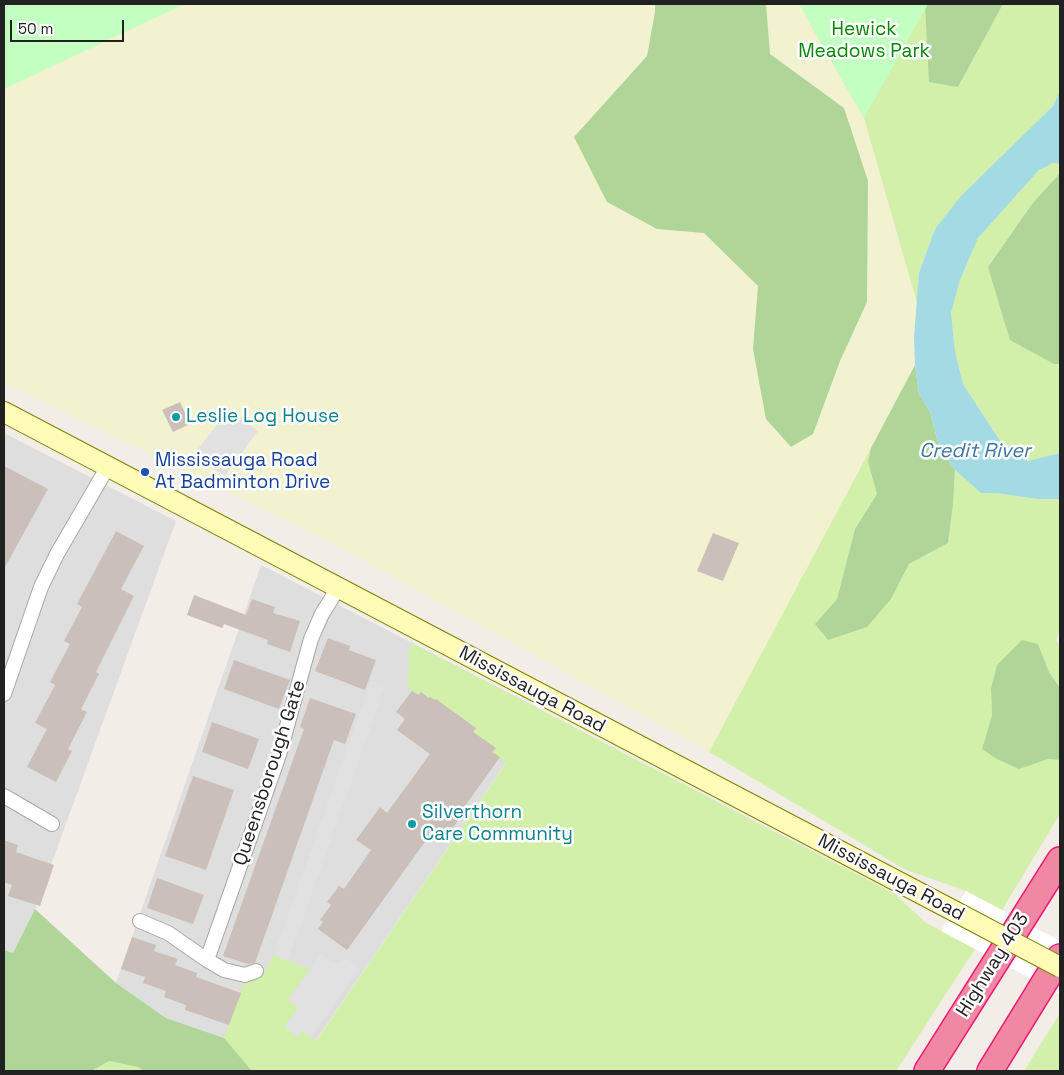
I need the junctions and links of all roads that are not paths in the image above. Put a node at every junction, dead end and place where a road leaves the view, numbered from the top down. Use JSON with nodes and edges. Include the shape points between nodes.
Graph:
{"nodes":[{"id":1,"x":4,"y":412,"type":"edge"},
{"id":2,"x":107,"y":468,"type":"junction"},
{"id":3,"x":338,"y":588,"type":"junction"},
{"id":4,"x":4,"y":694,"type":"edge"},
{"id":5,"x":4,"y":796,"type":"edge"},
{"id":6,"x":52,"y":824,"type":"dead end"},
{"id":7,"x":1060,"y":860,"type":"edge"},
{"id":8,"x":140,"y":921,"type":"dead end"},
{"id":9,"x":1060,"y":958,"type":"edge"},
{"id":10,"x":207,"y":960,"type":"junction"},
{"id":11,"x":1060,"y":967,"type":"edge"},
{"id":12,"x":256,"y":971,"type":"dead end"},
{"id":13,"x":926,"y":1071,"type":"edge"},
{"id":14,"x":990,"y":1071,"type":"edge"}],
"edges":[{"from":1,"to":2,"type":"main road","name":"Mississauga Road"},
{"from":2,"to":3,"type":"main road","name":"Mississauga Road"},
{"from":2,"to":4,"type":"street","via":[[41,587]]},
{"from":3,"to":10,"type":"street","name":"Queensborough Gate","via":[[310,639],[279,755]]},
{"from":3,"to":11,"type":"main road","name":"Mississauga Road","bridge":true},
{"from":5,"to":6,"type":"street"},
{"from":7,"to":13,"type":"highway","name":"Highway 403"},
{"from":8,"to":10,"type":"street","via":[[168,933]]},
{"from":9,"to":14,"type":"highway"},
{"from":10,"to":12,"type":"street","via":[[234,973]]}]}
